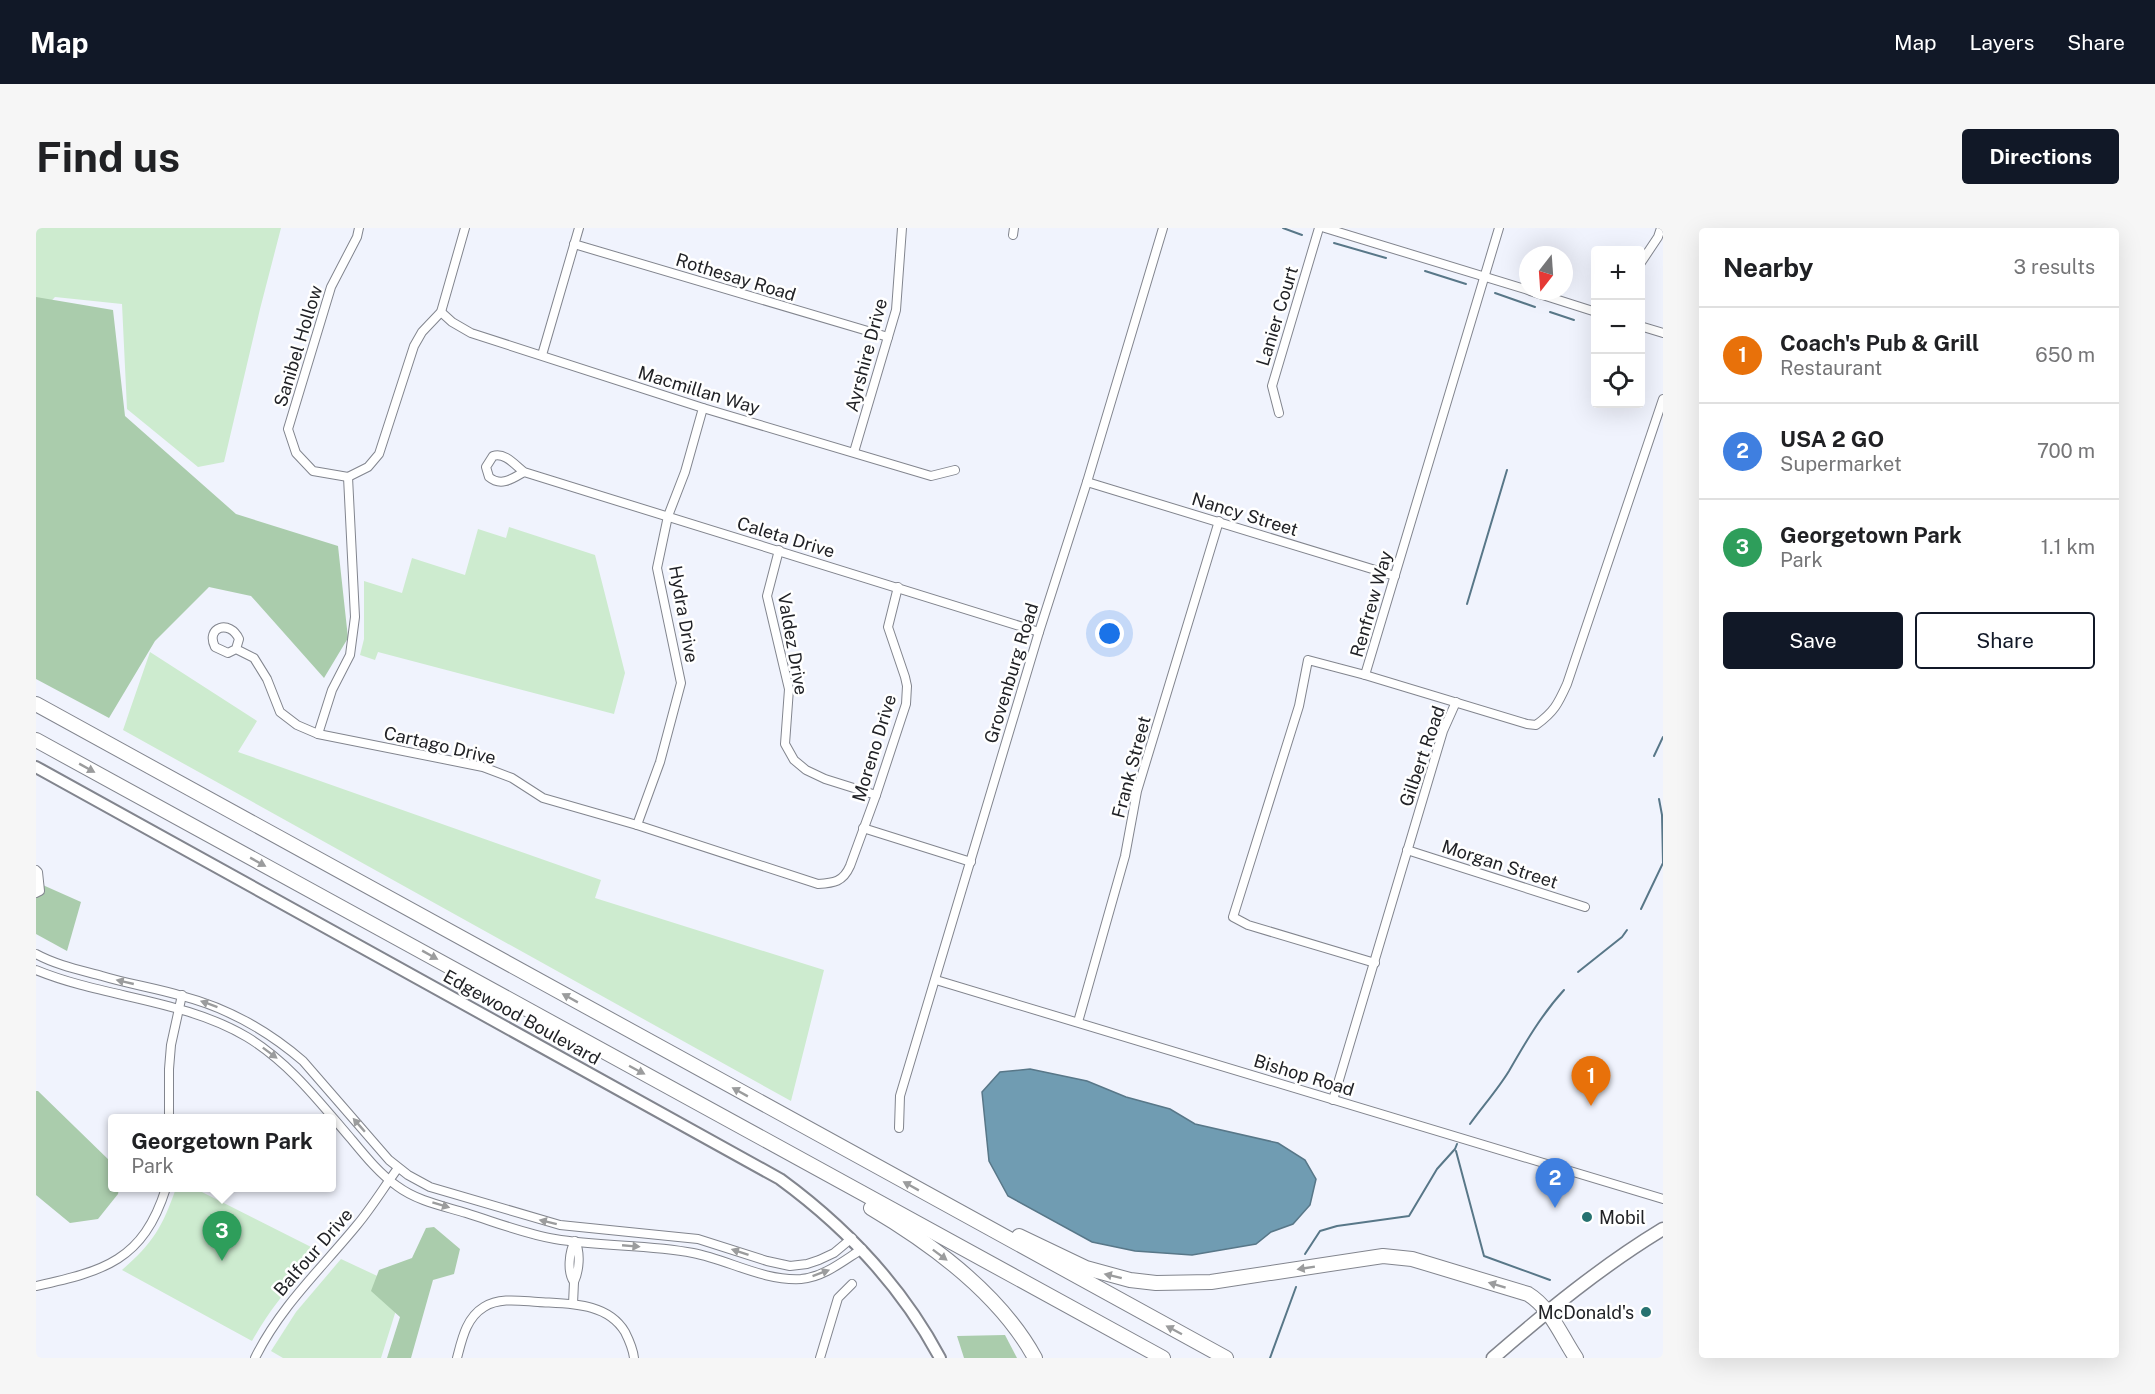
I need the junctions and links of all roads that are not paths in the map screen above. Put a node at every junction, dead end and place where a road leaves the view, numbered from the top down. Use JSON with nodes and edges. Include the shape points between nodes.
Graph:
{"nodes":[{"id":1,"x":359,"y":228,"type":"edge"},
{"id":2,"x":465,"y":228,"type":"edge"},
{"id":3,"x":579,"y":228,"type":"edge"},
{"id":4,"x":902,"y":228,"type":"edge"},
{"id":5,"x":1163,"y":228,"type":"edge"},
{"id":6,"x":1319,"y":228,"type":"edge"},
{"id":7,"x":1325,"y":228,"type":"edge"},
{"id":8,"x":1499,"y":228,"type":"edge"},
{"id":9,"x":1661,"y":228,"type":"edge"},
{"id":10,"x":574,"y":244,"type":"junction"},
{"id":11,"x":1645,"y":258,"type":"edge"},
{"id":12,"x":1485,"y":276,"type":"junction"},
{"id":13,"x":1519,"y":288,"type":"edge"},
{"id":14,"x":1558,"y":300,"type":"edge"},
{"id":15,"x":1591,"y":310,"type":"edge"},
{"id":16,"x":441,"y":312,"type":"junction"},
{"id":17,"x":1645,"y":327,"type":"edge"},
{"id":18,"x":1663,"y":333,"type":"edge"},
{"id":19,"x":888,"y":337,"type":"junction"},
{"id":20,"x":542,"y":355,"type":"junction"},
{"id":21,"x":1663,"y":399,"type":"edge"},
{"id":22,"x":703,"y":408,"type":"junction"},
{"id":23,"x":1279,"y":413,"type":"dead end"},
{"id":24,"x":854,"y":452,"type":"junction"},
{"id":25,"x":955,"y":470,"type":"dead end"},
{"id":26,"x":524,"y":472,"type":"junction"},
{"id":27,"x":348,"y":477,"type":"junction"},
{"id":28,"x":1087,"y":482,"type":"junction"},
{"id":29,"x":669,"y":516,"type":"junction"},
{"id":30,"x":1219,"y":521,"type":"junction"},
{"id":31,"x":779,"y":550,"type":"junction"},
{"id":32,"x":1395,"y":576,"type":"junction"},
{"id":33,"x":898,"y":587,"type":"junction"},
{"id":34,"x":1039,"y":632,"type":"junction"},
{"id":35,"x":236,"y":650,"type":"dead end"},
{"id":36,"x":1365,"y":675,"type":"junction"},
{"id":37,"x":1456,"y":702,"type":"junction"},
{"id":38,"x":36,"y":704,"type":"edge"},
{"id":39,"x":318,"y":734,"type":"junction"},
{"id":40,"x":36,"y":740,"type":"edge"},
{"id":41,"x":36,"y":767,"type":"edge"},
{"id":42,"x":36,"y":775,"type":"edge"},
{"id":43,"x":67,"y":786,"type":"junction"},
{"id":44,"x":876,"y":795,"type":"junction"},
{"id":45,"x":637,"y":825,"type":"junction"},
{"id":46,"x":863,"y":828,"type":"junction"},
{"id":47,"x":1407,"y":850,"type":"junction"},
{"id":48,"x":971,"y":862,"type":"junction"},
{"id":49,"x":36,"y":870,"type":"edge"},
{"id":50,"x":841,"y":880,"type":"joint"},
{"id":51,"x":36,"y":893,"type":"edge"},
{"id":52,"x":1585,"y":907,"type":"dead end"},
{"id":53,"x":39,"y":955,"type":"edge"},
{"id":54,"x":1375,"y":963,"type":"junction"},
{"id":55,"x":36,"y":970,"type":"edge"},
{"id":56,"x":936,"y":980,"type":"junction"},
{"id":57,"x":182,"y":995,"type":"junction"},
{"id":58,"x":180,"y":1010,"type":"junction"},
{"id":59,"x":1078,"y":1022,"type":"junction"},
{"id":60,"x":676,"y":1090,"type":"junction"},
{"id":61,"x":1333,"y":1100,"type":"junction"},
{"id":62,"x":169,"y":1114,"type":"edge"},
{"id":63,"x":329,"y":1114,"type":"edge"},
{"id":64,"x":336,"y":1121,"type":"edge"},
{"id":65,"x":898,"y":1128,"type":"dead end"},
{"id":66,"x":398,"y":1168,"type":"junction"},
{"id":67,"x":389,"y":1180,"type":"junction"},
{"id":68,"x":164,"y":1192,"type":"edge"},
{"id":69,"x":1663,"y":1199,"type":"edge"},
{"id":70,"x":936,"y":1200,"type":"junction"},
{"id":71,"x":1663,"y":1229,"type":"edge"},
{"id":72,"x":852,"y":1238,"type":"junction"},
{"id":73,"x":575,"y":1241,"type":"junction"},
{"id":74,"x":862,"y":1249,"type":"junction"},
{"id":75,"x":852,"y":1284,"type":"dead end"},
{"id":76,"x":36,"y":1287,"type":"edge"},
{"id":77,"x":573,"y":1304,"type":"junction"},
{"id":78,"x":1547,"y":1311,"type":"junction"},
{"id":79,"x":255,"y":1358,"type":"edge"},
{"id":80,"x":457,"y":1358,"type":"edge"},
{"id":81,"x":634,"y":1358,"type":"edge"},
{"id":82,"x":820,"y":1358,"type":"edge"},
{"id":83,"x":940,"y":1358,"type":"edge"},
{"id":84,"x":1035,"y":1358,"type":"edge"},
{"id":85,"x":1163,"y":1358,"type":"edge"},
{"id":86,"x":1226,"y":1358,"type":"edge"},
{"id":87,"x":1493,"y":1358,"type":"edge"},
{"id":88,"x":1576,"y":1358,"type":"edge"}],
"edges":[{"from":1,"to":27,"type":"street","name":"Sanibel Hollow","via":[[331,287],[288,429],[296,453],[313,471]]},
{"from":2,"to":16,"type":"street"},
{"from":3,"to":10,"type":"street"},
{"from":4,"to":19,"type":"street","name":"Ayrshire Drive","via":[[896,310]]},
{"from":5,"to":28,"type":"street","name":"Grovenburg Road"},
{"from":6,"to":23,"type":"street","name":"Lanier Court","via":[[1272,386]]},
{"from":7,"to":12,"type":"street"},
{"from":8,"to":12,"type":"street","name":"Renfrew Way"},
{"from":9,"to":11,"type":"street"},
{"from":10,"to":19,"type":"street","name":"Rothesay Road"},
{"from":10,"to":20,"type":"street"},
{"from":12,"to":13,"type":"street"},
{"from":12,"to":32,"type":"street","name":"Renfrew Way"},
{"from":14,"to":15,"type":"street"},
{"from":16,"to":20,"type":"street","name":"Macmillan Way","via":[[471,333]]},
{"from":16,"to":27,"type":"street","via":[[414,346],[379,454],[368,467]]},
{"from":17,"to":18,"type":"street"},
{"from":19,"to":24,"type":"street","name":"Ayrshire Drive"},
{"from":20,"to":22,"type":"street","name":"Macmillan Way"},
{"from":21,"to":37,"type":"street","name":"Gilbert Road","via":[[1567,684],[1555,709],[1536,724]]},
{"from":22,"to":24,"type":"street","name":"Macmillan Way"},
{"from":22,"to":29,"type":"street","name":"Hydra Drive","via":[[686,472]]},
{"from":24,"to":25,"type":"street","name":"Macmillan Way","via":[[931,476]]},
{"from":26,"to":26,"type":"street","name":"Caleta Drive","via":[[498,454],[486,467],[489,477],[497,482]]},
{"from":26,"to":29,"type":"street","name":"Caleta Drive"},
{"from":27,"to":39,"type":"street","via":[[355,617],[350,655],[332,690]]},
{"from":28,"to":30,"type":"street","name":"Nancy Street"},
{"from":28,"to":34,"type":"street","name":"Grovenburg Road"},
{"from":29,"to":31,"type":"street","name":"Caleta Drive"},
{"from":29,"to":45,"type":"street","name":"Hydra Drive","via":[[657,568],[681,683],[660,762]]},
{"from":30,"to":32,"type":"street","name":"Nancy Street"},
{"from":30,"to":59,"type":"street","name":"Frank Street","via":[[1137,791],[1125,856]]},
{"from":31,"to":33,"type":"street","name":"Caleta Drive"},
{"from":31,"to":44,"type":"street","name":"Valdez Drive","via":[[767,596],[789,689],[785,744],[794,760],[806,770]]},
{"from":32,"to":36,"type":"street","name":"Renfrew Way"},
{"from":33,"to":34,"type":"street","name":"Caleta Drive"},
{"from":33,"to":44,"type":"street","name":"Moreno Drive","via":[[888,627],[907,694]]},
{"from":34,"to":48,"type":"street","name":"Grovenburg Road"},
{"from":35,"to":39,"type":"street","name":"Cartago Drive","via":[[254,658],[280,712]]},
{"from":36,"to":37,"type":"street"},
{"from":36,"to":54,"type":"street","name":"Renfrew Way","via":[[1308,660],[1299,706],[1233,917]]},
{"from":37,"to":47,"type":"street","name":"Gilbert Road","via":[[1443,731]]},
{"from":70,"to":38,"type":"highway","one_way":true},
{"from":39,"to":45,"type":"street","name":"Cartago Drive","via":[[483,767],[512,778],[543,798]]},
{"from":40,"to":60,"type":"highway","one_way":true},
{"from":41,"to":43,"type":"street","name":"Edgewood Boulevard"},
{"from":42,"to":43,"type":"street"},
{"from":43,"to":72,"type":"street","name":"Edgewood Boulevard","via":[[770,1173],[808,1199]]},
{"from":44,"to":46,"type":"street","name":"Moreno Drive"},
{"from":45,"to":50,"type":"street","name":"Cartago Drive","via":[[818,884]]},
{"from":46,"to":48,"type":"street"},
{"from":46,"to":50,"type":"street","name":"Moreno Drive"},
{"from":47,"to":52,"type":"street","name":"Morgan Street"},
{"from":47,"to":54,"type":"street","name":"Gilbert Road"},
{"from":48,"to":56,"type":"street","name":"Grovenburg Road"},
{"from":49,"to":51,"type":"street","via":[[40,891]]},
{"from":53,"to":55,"type":"street"},
{"from":57,"to":53,"type":"street","one_way":true,"via":[[112,979]]},
{"from":54,"to":61,"type":"street","name":"Gilbert Road"},
{"from":55,"to":58,"type":"street"},
{"from":56,"to":59,"type":"street","name":"Bishop Road"},
{"from":56,"to":65,"type":"street","name":"Grovenburg Road","via":[[900,1096]]},
{"from":57,"to":58,"type":"street"},
{"from":66,"to":57,"type":"street","one_way":true,"via":[[288,1048],[236,1015]]},
{"from":58,"to":62,"type":"street","via":[[171,1046]]},
{"from":58,"to":63,"type":"street","one_way":true,"via":[[225,1025],[246,1037],[285,1065]]},
{"from":59,"to":61,"type":"street","name":"Bishop Road"},
{"from":60,"to":84,"type":"highway","one_way":true,"via":[[879,1212],[936,1252],[979,1288]]},
{"from":60,"to":85,"type":"highway"},
{"from":61,"to":69,"type":"street","name":"Bishop Road"},
{"from":64,"to":67,"type":"street","one_way":true},
{"from":66,"to":67,"type":"street","name":"Balfour Drive"},
{"from":72,"to":66,"type":"street","one_way":true,"via":[[819,1260],[790,1266],[698,1239],[544,1221],[430,1186]]},
{"from":67,"to":73,"type":"street","one_way":true,"via":[[426,1200],[543,1237]]},
{"from":67,"to":79,"type":"street","name":"Balfour Drive","via":[[358,1225],[273,1324]]},
{"from":68,"to":76,"type":"street","via":[[154,1218],[119,1258],[88,1275]]},
{"from":78,"to":70,"type":"highway","one_way":true,"via":[[1528,1294],[1399,1257],[1383,1256],[1211,1282],[1130,1280],[1070,1261],[948,1199]]},
{"from":86,"to":70,"type":"highway","one_way":true},
{"from":71,"to":78,"type":"main road"},
{"from":72,"to":74,"type":"street","name":"Edgewood Boulevard"},
{"from":73,"to":74,"type":"street","one_way":true,"via":[[686,1252],[786,1279],[816,1276]]},
{"from":73,"to":77,"type":"street","via":[[570,1276],[574,1282]]},
{"from":74,"to":83,"type":"street","name":"Edgewood Boulevard","via":[[912,1310]]},
{"from":75,"to":82,"type":"street","via":[[838,1298]]},
{"from":77,"to":80,"type":"street","via":[[511,1300],[484,1307],[468,1323]]},
{"from":77,"to":81,"type":"street","via":[[602,1311],[614,1319],[630,1340]]},
{"from":78,"to":87,"type":"main road"},
{"from":78,"to":88,"type":"highway"}]}
